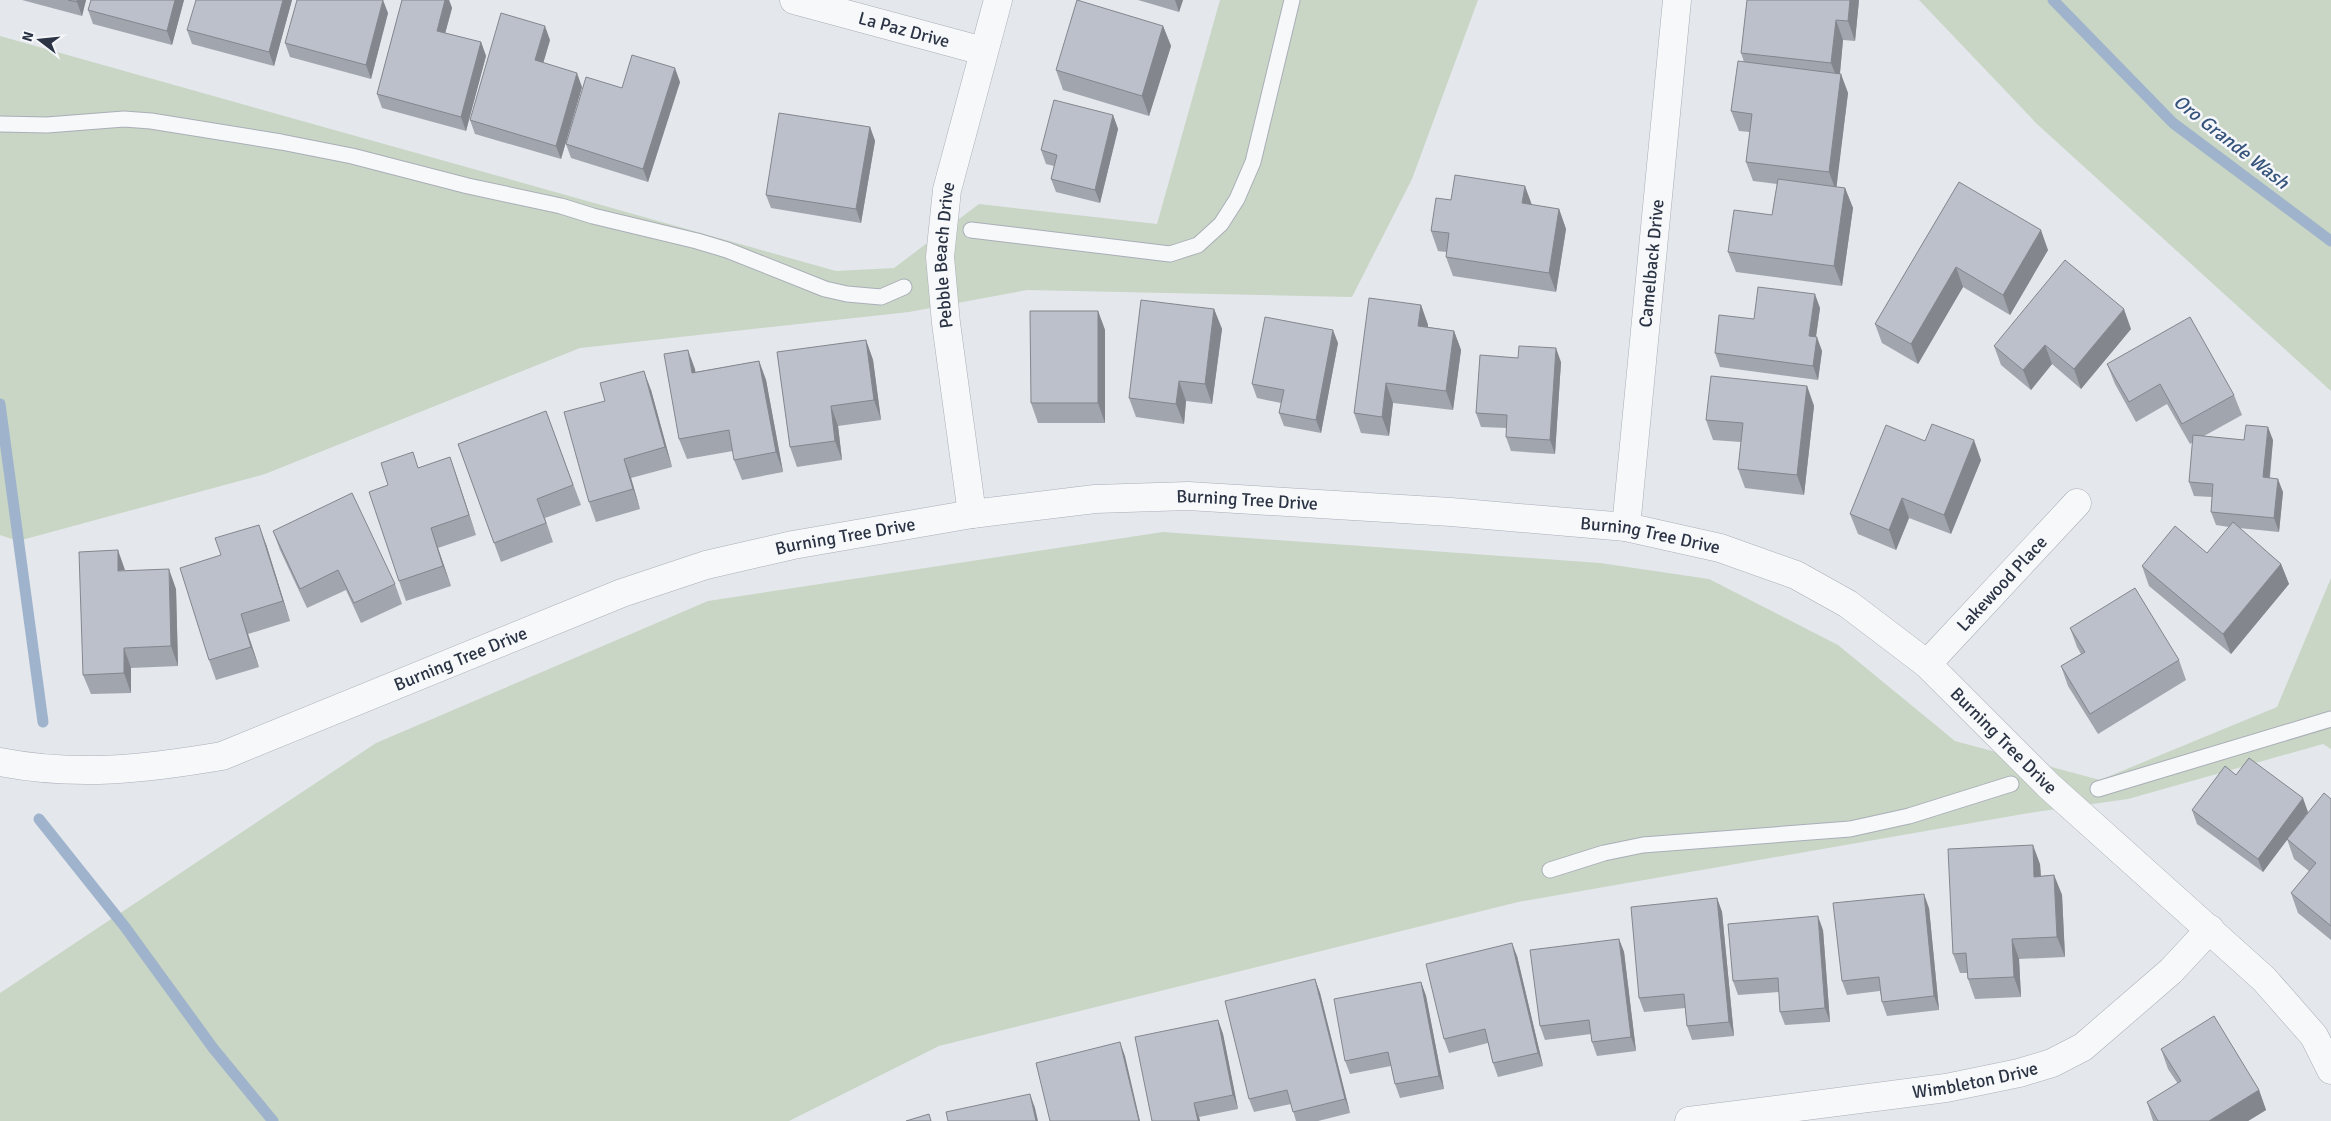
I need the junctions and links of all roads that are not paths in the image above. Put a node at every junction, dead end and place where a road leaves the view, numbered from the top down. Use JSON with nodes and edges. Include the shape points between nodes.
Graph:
{"nodes":[{"id":1,"x":794,"y":0,"type":"edge"},
{"id":2,"x":998,"y":0,"type":"edge"},
{"id":3,"x":1292,"y":0,"type":"edge"},
{"id":4,"x":1677,"y":0,"type":"edge"},
{"id":5,"x":983,"y":51,"type":"junction"},
{"id":6,"x":0,"y":124,"type":"edge"},
{"id":7,"x":971,"y":230,"type":"dead end"},
{"id":8,"x":904,"y":287,"type":"dead end"},
{"id":9,"x":2077,"y":504,"type":"dead end"},
{"id":10,"x":972,"y":514,"type":"junction"},
{"id":11,"x":1626,"y":527,"type":"junction"},
{"id":12,"x":1927,"y":664,"type":"junction"},
{"id":13,"x":2331,"y":719,"type":"edge"},
{"id":14,"x":0,"y":762,"type":"edge"},
{"id":15,"x":2011,"y":784,"type":"dead end"},
{"id":16,"x":2098,"y":789,"type":"dead end"},
{"id":17,"x":1550,"y":870,"type":"dead end"},
{"id":18,"x":2210,"y":929,"type":"junction"},
{"id":19,"x":2331,"y":1070,"type":"edge"},
{"id":20,"x":1689,"y":1121,"type":"edge"}],
"edges":[{"from":1,"to":5,"type":"street","name":"La Paz Drive"},
{"from":2,"to":5,"type":"street","name":"Pebble Beach Drive"},
{"from":3,"to":7,"type":"lane","via":[[1253,162],[1238,199],[1221,224],[1198,245],[1170,254]]},
{"from":4,"to":11,"type":"street","name":"Camelback Drive"},
{"from":5,"to":10,"type":"street","name":"Pebble Beach Drive","via":[[947,190],[940,256]]},
{"from":6,"to":8,"type":"lane","via":[[46,125],[124,119],[280,142],[352,156],[697,241],[825,289],[881,296]]},
{"from":9,"to":12,"type":"street","name":"Lakewood Place"},
{"from":10,"to":11,"type":"street","name":"Burning Tree Drive","via":[[1095,499],[1188,496],[1451,512]]},
{"from":10,"to":14,"type":"street","name":"Burning Tree Drive","via":[[793,545],[706,565],[622,593],[222,756],[106,771]]},
{"from":11,"to":12,"type":"street","name":"Burning Tree Drive","via":[[1720,548],[1796,575],[1848,604]]},
{"from":12,"to":18,"type":"street","name":"Burning Tree Drive","via":[[2049,786]]},
{"from":13,"to":16,"type":"lane"},
{"from":15,"to":17,"type":"lane","via":[[1909,816],[1850,829],[1643,846],[1604,853]]},
{"from":18,"to":19,"type":"street","name":"Burning Tree Drive","via":[[2264,979],[2302,1022],[2314,1036]]},
{"from":18,"to":20,"type":"street","name":"Wimbleton Drive","via":[[2171,971],[2083,1048],[2052,1063],[1946,1088]]}]}
